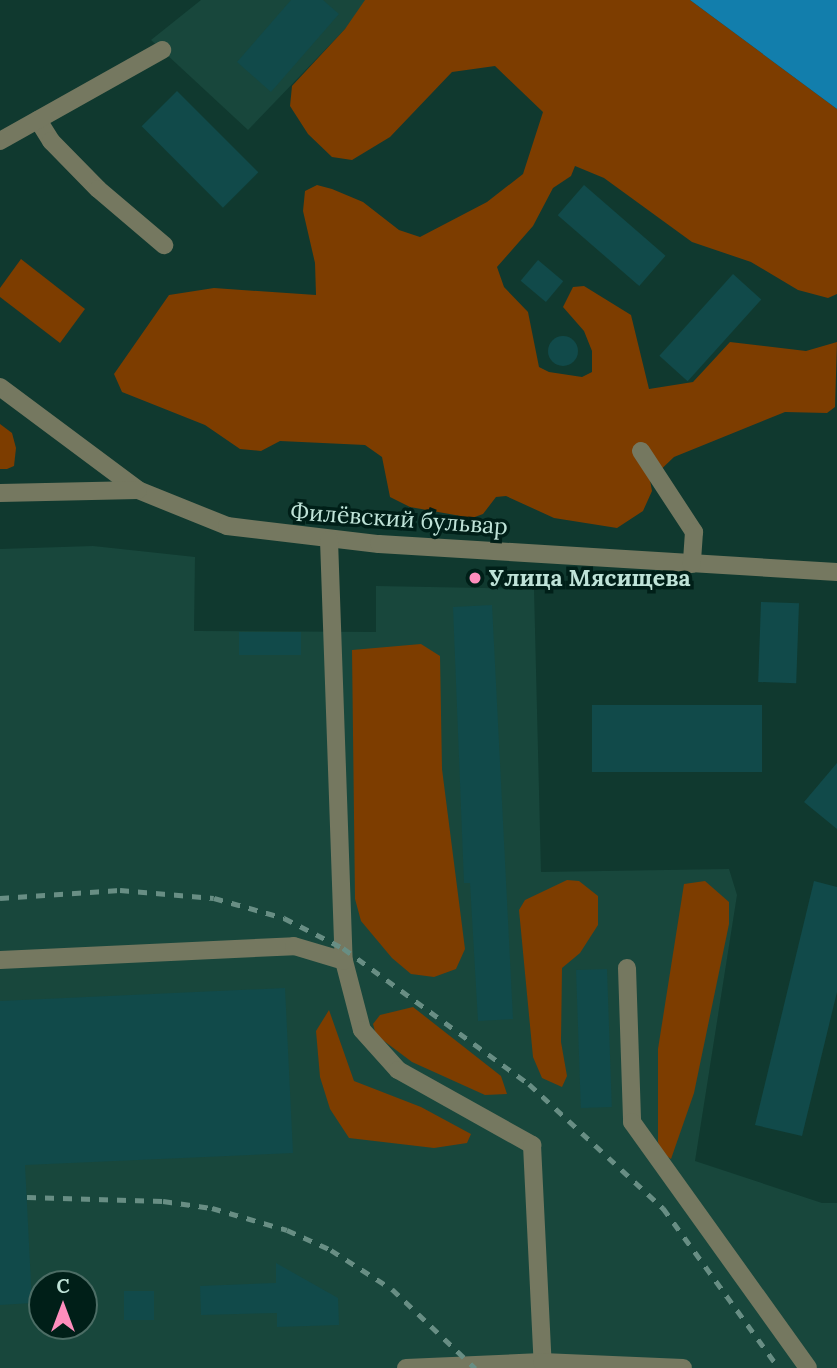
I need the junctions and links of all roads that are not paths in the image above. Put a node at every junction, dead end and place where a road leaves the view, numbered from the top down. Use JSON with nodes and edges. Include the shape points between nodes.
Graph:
{"nodes":[{"id":1,"x":162,"y":50,"type":"dead end"},
{"id":2,"x":38,"y":120,"type":"junction"},
{"id":3,"x":0,"y":141,"type":"edge"},
{"id":4,"x":164,"y":244,"type":"dead end"},
{"id":5,"x":0,"y":387,"type":"edge"},
{"id":6,"x":641,"y":451,"type":"dead end"},
{"id":7,"x":138,"y":490,"type":"junction"},
{"id":8,"x":0,"y":493,"type":"edge"},
{"id":9,"x":329,"y":540,"type":"junction"},
{"id":10,"x":692,"y":564,"type":"junction"},
{"id":11,"x":837,"y":572,"type":"edge"},
{"id":12,"x":0,"y":960,"type":"edge"},
{"id":13,"x":344,"y":961,"type":"junction"},
{"id":14,"x":627,"y":968,"type":"dead end"},
{"id":15,"x":542,"y":1365,"type":"edge"},
{"id":16,"x":406,"y":1368,"type":"edge"},
{"id":17,"x":683,"y":1368,"type":"edge"},
{"id":18,"x":808,"y":1368,"type":"edge"}],
"edges":[{"from":1,"to":2,"type":"street"},
{"from":2,"to":3,"type":"street"},
{"from":2,"to":4,"type":"street","via":[[51,141],[98,189]]},
{"from":5,"to":7,"type":"street","name":"Филёвский бульвар"},
{"from":6,"to":10,"type":"street","via":[[694,532]]},
{"from":7,"to":8,"type":"street"},
{"from":7,"to":9,"type":"street","name":"Филёвский бульвар","via":[[227,526]]},
{"from":9,"to":10,"type":"street","name":"Филёвский бульвар"},
{"from":9,"to":13,"type":"street"},
{"from":10,"to":11,"type":"street","name":"Филёвский бульвар"},
{"from":12,"to":13,"type":"street","via":[[294,946]]},
{"from":13,"to":15,"type":"street","via":[[362,1030],[398,1070],[532,1145]]},
{"from":14,"to":18,"type":"street","via":[[632,1122]]},
{"from":15,"to":16,"type":"street"},
{"from":15,"to":17,"type":"street"}]}
